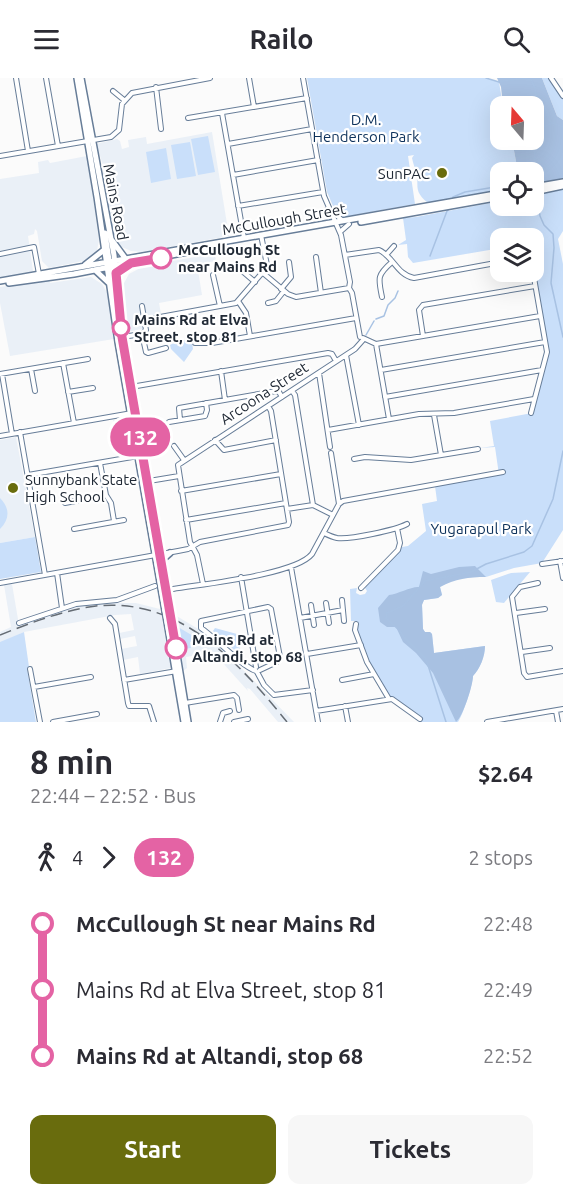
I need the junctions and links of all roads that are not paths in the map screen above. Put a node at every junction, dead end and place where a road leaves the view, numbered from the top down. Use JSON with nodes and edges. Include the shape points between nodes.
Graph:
{"nodes":[{"id":1,"x":16,"y":78,"type":"edge"},
{"id":2,"x":46,"y":78,"type":"edge"},
{"id":3,"x":76,"y":78,"type":"edge"},
{"id":4,"x":81,"y":78,"type":"edge"},
{"id":5,"x":210,"y":78,"type":"edge"},
{"id":6,"x":249,"y":78,"type":"edge"},
{"id":7,"x":551,"y":78,"type":"edge"},
{"id":8,"x":304,"y":80,"type":"edge"},
{"id":9,"x":156,"y":87,"type":"junction"},
{"id":10,"x":113,"y":91,"type":"dead end"},
{"id":11,"x":563,"y":96,"type":"edge"},
{"id":12,"x":307,"y":98,"type":"junction"},
{"id":13,"x":124,"y":100,"type":"junction"},
{"id":14,"x":254,"y":107,"type":"junction"},
{"id":15,"x":222,"y":113,"type":"junction"},
{"id":16,"x":188,"y":118,"type":"dead end"},
{"id":17,"x":161,"y":129,"type":"dead end"},
{"id":18,"x":312,"y":129,"type":"junction"},
{"id":19,"x":90,"y":140,"type":"junction"},
{"id":20,"x":228,"y":144,"type":"junction"},
{"id":21,"x":58,"y":146,"type":"junction"},
{"id":22,"x":28,"y":151,"type":"junction"},
{"id":23,"x":0,"y":156,"type":"edge"},
{"id":24,"x":318,"y":160,"type":"junction"},
{"id":25,"x":233,"y":175,"type":"junction"},
{"id":26,"x":563,"y":184,"type":"edge"},
{"id":27,"x":544,"y":188,"type":"edge"},
{"id":28,"x":323,"y":192,"type":"junction"},
{"id":29,"x":490,"y":197,"type":"edge"},
{"id":30,"x":238,"y":206,"type":"junction"},
{"id":31,"x":328,"y":208,"type":"junction"},
{"id":32,"x":331,"y":213,"type":"junction"},
{"id":33,"x":346,"y":222,"type":"junction"},
{"id":34,"x":320,"y":225,"type":"junction"},
{"id":35,"x":107,"y":226,"type":"junction"},
{"id":36,"x":338,"y":226,"type":"junction"},
{"id":37,"x":262,"y":236,"type":"junction"},
{"id":38,"x":110,"y":238,"type":"junction"},
{"id":39,"x":244,"y":238,"type":"junction"},
{"id":40,"x":394,"y":246,"type":"dead end"},
{"id":41,"x":104,"y":250,"type":"junction"},
{"id":42,"x":0,"y":254,"type":"edge"},
{"id":43,"x":345,"y":255,"type":"junction"},
{"id":44,"x":386,"y":255,"type":"junction"},
{"id":45,"x":316,"y":257,"type":"dead end"},
{"id":46,"x":125,"y":258,"type":"junction"},
{"id":47,"x":289,"y":262,"type":"dead end"},
{"id":48,"x":392,"y":262,"type":"junction"},
{"id":49,"x":131,"y":263,"type":"junction"},
{"id":50,"x":110,"y":264,"type":"junction"},
{"id":51,"x":490,"y":264,"type":"edge"},
{"id":52,"x":84,"y":266,"type":"junction"},
{"id":53,"x":95,"y":270,"type":"junction"},
{"id":54,"x":241,"y":270,"type":"dead end"},
{"id":55,"x":42,"y":273,"type":"junction"},
{"id":56,"x":116,"y":273,"type":"junction"},
{"id":57,"x":262,"y":273,"type":"junction"},
{"id":58,"x":213,"y":275,"type":"dead end"},
{"id":59,"x":51,"y":277,"type":"junction"},
{"id":60,"x":0,"y":282,"type":"edge"},
{"id":61,"x":255,"y":282,"type":"junction"},
{"id":62,"x":534,"y":282,"type":"edge"},
{"id":63,"x":110,"y":284,"type":"junction"},
{"id":64,"x":535,"y":286,"type":"junction"},
{"id":65,"x":349,"y":288,"type":"junction"},
{"id":66,"x":283,"y":290,"type":"junction"},
{"id":67,"x":112,"y":293,"type":"junction"},
{"id":68,"x":321,"y":293,"type":"junction"},
{"id":69,"x":382,"y":297,"type":"dead end"},
{"id":70,"x":238,"y":301,"type":"junction"},
{"id":71,"x":268,"y":303,"type":"dead end"},
{"id":72,"x":142,"y":306,"type":"dead end"},
{"id":73,"x":220,"y":306,"type":"junction"},
{"id":74,"x":540,"y":315,"type":"junction"},
{"id":75,"x":356,"y":318,"type":"junction"},
{"id":76,"x":144,"y":320,"type":"junction"},
{"id":77,"x":142,"y":334,"type":"junction"},
{"id":78,"x":250,"y":336,"type":"junction"},
{"id":79,"x":423,"y":336,"type":"junction"},
{"id":80,"x":120,"y":337,"type":"junction"},
{"id":81,"x":361,"y":340,"type":"junction"},
{"id":82,"x":545,"y":342,"type":"junction"},
{"id":83,"x":195,"y":343,"type":"dead end"},
{"id":84,"x":376,"y":344,"type":"junction"},
{"id":85,"x":166,"y":348,"type":"dead end"},
{"id":86,"x":346,"y":355,"type":"junction"},
{"id":87,"x":88,"y":358,"type":"dead end"},
{"id":88,"x":336,"y":361,"type":"junction"},
{"id":89,"x":63,"y":363,"type":"junction"},
{"id":90,"x":31,"y":369,"type":"junction"},
{"id":91,"x":381,"y":370,"type":"junction"},
{"id":92,"x":542,"y":370,"type":"junction"},
{"id":93,"x":220,"y":371,"type":"junction"},
{"id":94,"x":319,"y":373,"type":"junction"},
{"id":95,"x":1,"y":374,"type":"edge"},
{"id":96,"x":130,"y":387,"type":"junction"},
{"id":97,"x":93,"y":388,"type":"dead end"},
{"id":98,"x":35,"y":391,"type":"dead end"},
{"id":99,"x":292,"y":391,"type":"junction"},
{"id":100,"x":69,"y":392,"type":"junction"},
{"id":101,"x":282,"y":397,"type":"junction"},
{"id":102,"x":385,"y":397,"type":"junction"},
{"id":103,"x":534,"y":399,"type":"junction"},
{"id":104,"x":225,"y":400,"type":"junction"},
{"id":105,"x":206,"y":403,"type":"junction"},
{"id":106,"x":268,"y":406,"type":"junction"},
{"id":107,"x":133,"y":413,"type":"junction"},
{"id":108,"x":531,"y":413,"type":"dead end"},
{"id":109,"x":435,"y":415,"type":"junction"},
{"id":110,"x":180,"y":420,"type":"junction"},
{"id":111,"x":389,"y":420,"type":"junction"},
{"id":112,"x":74,"y":423,"type":"junction"},
{"id":113,"x":169,"y":423,"type":"dead end"},
{"id":114,"x":359,"y":425,"type":"junction"},
{"id":115,"x":328,"y":430,"type":"junction"},
{"id":116,"x":20,"y":432,"type":"junction"},
{"id":117,"x":12,"y":434,"type":"junction"},
{"id":118,"x":0,"y":436,"type":"edge"},
{"id":119,"x":215,"y":440,"type":"junction"},
{"id":120,"x":276,"y":440,"type":"junction"},
{"id":121,"x":174,"y":446,"type":"dead end"},
{"id":122,"x":330,"y":447,"type":"dead end"},
{"id":123,"x":478,"y":449,"type":"dead end"},
{"id":124,"x":331,"y":453,"type":"dead end"},
{"id":125,"x":441,"y":455,"type":"junction"},
{"id":126,"x":139,"y":456,"type":"junction"},
{"id":127,"x":354,"y":459,"type":"dead end"},
{"id":128,"x":182,"y":462,"type":"junction"},
{"id":129,"x":100,"y":463,"type":"junction"},
{"id":130,"x":144,"y":469,"type":"junction"},
{"id":131,"x":502,"y":472,"type":"dead end"},
{"id":132,"x":281,"y":474,"type":"junction"},
{"id":133,"x":28,"y":476,"type":"junction"},
{"id":134,"x":179,"y":476,"type":"junction"},
{"id":135,"x":148,"y":482,"type":"junction"},
{"id":136,"x":181,"y":491,"type":"junction"},
{"id":137,"x":106,"y":495,"type":"junction"},
{"id":138,"x":65,"y":503,"type":"dead end"},
{"id":139,"x":339,"y":504,"type":"junction"},
{"id":140,"x":314,"y":505,"type":"junction"},
{"id":141,"x":287,"y":506,"type":"junction"},
{"id":142,"x":333,"y":515,"type":"junction"},
{"id":143,"x":124,"y":520,"type":"dead end"},
{"id":144,"x":186,"y":520,"type":"junction"},
{"id":145,"x":114,"y":521,"type":"junction"},
{"id":146,"x":407,"y":524,"type":"dead end"},
{"id":147,"x":397,"y":528,"type":"junction"},
{"id":148,"x":74,"y":529,"type":"dead end"},
{"id":149,"x":324,"y":532,"type":"junction"},
{"id":150,"x":192,"y":547,"type":"junction"},
{"id":151,"x":170,"y":553,"type":"joint"},
{"id":152,"x":159,"y":557,"type":"junction"},
{"id":153,"x":562,"y":561,"type":"edge"},
{"id":154,"x":542,"y":564,"type":"dead end"},
{"id":155,"x":291,"y":567,"type":"junction"},
{"id":156,"x":57,"y":573,"type":"junction"},
{"id":157,"x":45,"y":575,"type":"junction"},
{"id":158,"x":241,"y":577,"type":"junction"},
{"id":159,"x":563,"y":578,"type":"edge"},
{"id":160,"x":0,"y":583,"type":"edge"},
{"id":161,"x":537,"y":583,"type":"dead end"},
{"id":162,"x":203,"y":584,"type":"junction"},
{"id":163,"x":155,"y":586,"type":"dead end"},
{"id":164,"x":361,"y":588,"type":"dead end"},
{"id":165,"x":173,"y":589,"type":"dead end"},
{"id":166,"x":342,"y":600,"type":"dead end"},
{"id":167,"x":326,"y":603,"type":"dead end"},
{"id":168,"x":311,"y":605,"type":"dead end"},
{"id":169,"x":62,"y":608,"type":"junction"},
{"id":170,"x":545,"y":609,"type":"dead end"},
{"id":171,"x":343,"y":610,"type":"junction"},
{"id":172,"x":247,"y":611,"type":"junction"},
{"id":173,"x":327,"y":612,"type":"junction"},
{"id":174,"x":516,"y":613,"type":"junction"},
{"id":175,"x":313,"y":616,"type":"junction"},
{"id":176,"x":110,"y":618,"type":"dead end"},
{"id":177,"x":300,"y":618,"type":"junction"},
{"id":178,"x":344,"y":621,"type":"dead end"},
{"id":179,"x":19,"y":623,"type":"dead end"},
{"id":180,"x":329,"y":624,"type":"dead end"},
{"id":181,"x":356,"y":624,"type":"dead end"},
{"id":182,"x":314,"y":625,"type":"dead end"},
{"id":183,"x":361,"y":645,"type":"junction"},
{"id":184,"x":550,"y":648,"type":"dead end"},
{"id":185,"x":522,"y":652,"type":"junction"},
{"id":186,"x":307,"y":654,"type":"junction"},
{"id":187,"x":30,"y":669,"type":"dead end"},
{"id":188,"x":258,"y":669,"type":"junction"},
{"id":189,"x":177,"y":671,"type":"junction"},
{"id":190,"x":563,"y":671,"type":"edge"},
{"id":191,"x":374,"y":674,"type":"junction"},
{"id":192,"x":91,"y":677,"type":"dead end"},
{"id":193,"x":124,"y":680,"type":"junction"},
{"id":194,"x":342,"y":680,"type":"dead end"},
{"id":195,"x":34,"y":687,"type":"junction"},
{"id":196,"x":313,"y":690,"type":"junction"},
{"id":197,"x":389,"y":699,"type":"junction"},
{"id":198,"x":185,"y":703,"type":"junction"},
{"id":199,"x":345,"y":706,"type":"junction"},
{"id":200,"x":563,"y":709,"type":"edge"},
{"id":201,"x":239,"y":710,"type":"dead end"},
{"id":202,"x":230,"y":711,"type":"dead end"},
{"id":203,"x":316,"y":711,"type":"junction"},
{"id":204,"x":556,"y":711,"type":"junction"},
{"id":205,"x":97,"y":714,"type":"dead end"},
{"id":206,"x":248,"y":719,"type":"dead end"},
{"id":207,"x":420,"y":719,"type":"dead end"},
{"id":208,"x":242,"y":721,"type":"edge"},
{"id":209,"x":40,"y":722,"type":"edge"},
{"id":210,"x":52,"y":722,"type":"edge"},
{"id":211,"x":153,"y":722,"type":"edge"},
{"id":212,"x":184,"y":722,"type":"edge"},
{"id":213,"x":188,"y":722,"type":"edge"},
{"id":214,"x":220,"y":722,"type":"edge"},
{"id":215,"x":234,"y":722,"type":"edge"},
{"id":216,"x":318,"y":722,"type":"edge"},
{"id":217,"x":348,"y":722,"type":"edge"},
{"id":218,"x":487,"y":722,"type":"edge"},
{"id":219,"x":558,"y":722,"type":"edge"}],
"edges":[{"from":1,"to":22,"type":"street"},
{"from":2,"to":21,"type":"street"},
{"from":3,"to":19,"type":"main road","name":"Mains Road"},
{"from":4,"to":19,"type":"main road","name":"Mains Road"},
{"from":5,"to":9,"type":"street"},
{"from":6,"to":14,"type":"street"},
{"from":7,"to":11,"type":"street"},
{"from":8,"to":12,"type":"street"},
{"from":9,"to":13,"type":"street","via":[[135,91]]},
{"from":9,"to":17,"type":"street"},
{"from":10,"to":13,"type":"street"},
{"from":12,"to":14,"type":"street"},
{"from":12,"to":18,"type":"street"},
{"from":13,"to":19,"type":"street","via":[[118,132]]},
{"from":14,"to":15,"type":"street"},
{"from":15,"to":16,"type":"street"},
{"from":15,"to":20,"type":"street"},
{"from":18,"to":20,"type":"street"},
{"from":18,"to":24,"type":"street"},
{"from":19,"to":21,"type":"street"},
{"from":19,"to":35,"type":"main road","name":"Mains Road"},
{"from":19,"to":41,"type":"main road","name":"Mains Road"},
{"from":20,"to":25,"type":"street"},
{"from":21,"to":22,"type":"street"},
{"from":22,"to":23,"type":"street"},
{"from":24,"to":25,"type":"street"},
{"from":24,"to":28,"type":"street"},
{"from":25,"to":30,"type":"street"},
{"from":26,"to":27,"type":"main road"},
{"from":28,"to":30,"type":"street"},
{"from":28,"to":31,"type":"street"},
{"from":29,"to":33,"type":"main road","name":"McCullough Street"},
{"from":30,"to":39,"type":"street"},
{"from":31,"to":32,"type":"street"},
{"from":31,"to":33,"type":"street"},
{"from":32,"to":34,"type":"street"},
{"from":32,"to":36,"type":"street"},
{"from":33,"to":36,"type":"main road","name":"McCullough Street"},
{"from":33,"to":36,"type":"street"},
{"from":34,"to":36,"type":"main road","name":"McCullough Street"},
{"from":34,"to":37,"type":"main road","name":"McCullough Street"},
{"from":35,"to":38,"type":"main road","name":"Mains Road"},
{"from":35,"to":50,"type":"main road"},
{"from":36,"to":37,"type":"main road","name":"McCullough Street"},
{"from":36,"to":43,"type":"street"},
{"from":37,"to":39,"type":"main road","name":"McCullough Street"},
{"from":37,"to":49,"type":"main road","name":"McCullough Street"},
{"from":37,"to":57,"type":"street","via":[[267,265]]},
{"from":38,"to":46,"type":"main road"},
{"from":38,"to":50,"type":"main road","name":"Mains Road"},
{"from":39,"to":46,"type":"main road","name":"McCullough Street"},
{"from":40,"to":44,"type":"street"},
{"from":41,"to":50,"type":"main road","name":"Mains Road"},
{"from":41,"to":52,"type":"main road"},
{"from":42,"to":55,"type":"street","via":[[34,247]]},
{"from":43,"to":44,"type":"street","via":[[379,250]]},
{"from":43,"to":65,"type":"street"},
{"from":44,"to":48,"type":"street"},
{"from":45,"to":68,"type":"street"},
{"from":46,"to":50,"type":"main road","name":"McCullough Street"},
{"from":47,"to":66,"type":"street","via":[[291,277]]},
{"from":48,"to":51,"type":"street","via":[[403,274],[414,278]]},
{"from":48,"to":69,"type":"street","via":[[379,278]]},
{"from":49,"to":50,"type":"main road","name":"McCullough Street"},
{"from":49,"to":56,"type":"main road"},
{"from":50,"to":52,"type":"main road","name":"McCullough Street"},
{"from":50,"to":53,"type":"main road","name":"McCullough Street"},
{"from":50,"to":56,"type":"main road","name":"Mains Road"},
{"from":50,"to":63,"type":"main road","name":"Mains Road"},
{"from":50,"to":67,"type":"main road"},
{"from":52,"to":55,"type":"main road","name":"McCullough Street"},
{"from":53,"to":59,"type":"main road","name":"McCullough Street"},
{"from":53,"to":63,"type":"main road"},
{"from":54,"to":61,"type":"street"},
{"from":55,"to":59,"type":"street"},
{"from":55,"to":60,"type":"main road","name":"McCullough Street"},
{"from":56,"to":80,"type":"main road","name":"Mains Road"},
{"from":57,"to":61,"type":"street"},
{"from":57,"to":66,"type":"street"},
{"from":58,"to":73,"type":"street"},
{"from":59,"to":60,"type":"main road","name":"McCullough Street"},
{"from":61,"to":70,"type":"street"},
{"from":62,"to":64,"type":"street"},
{"from":63,"to":67,"type":"main road","name":"Mains Road"},
{"from":64,"to":74,"type":"street"},
{"from":64,"to":79,"type":"street","via":[[423,305],[419,310]]},
{"from":65,"to":68,"type":"street"},
{"from":65,"to":75,"type":"street"},
{"from":66,"to":68,"type":"street","via":[[296,297]]},
{"from":66,"to":71,"type":"street","via":[[276,301]]},
{"from":67,"to":80,"type":"main road","name":"Mains Road"},
{"from":70,"to":73,"type":"street"},
{"from":70,"to":78,"type":"street","via":[[246,312]]},
{"from":72,"to":76,"type":"street"},
{"from":73,"to":76,"type":"street"},
{"from":74,"to":79,"type":"street"},
{"from":74,"to":82,"type":"street"},
{"from":75,"to":78,"type":"street"},
{"from":75,"to":81,"type":"street"},
{"from":76,"to":77,"type":"street","via":[[146,331]]},
{"from":77,"to":80,"type":"street"},
{"from":77,"to":85,"type":"street","via":[[146,352]]},
{"from":78,"to":83,"type":"street"},
{"from":79,"to":84,"type":"street"},
{"from":80,"to":96,"type":"main road","name":"Mains Road"},
{"from":80,"to":107,"type":"main road","name":"Mains Road"},
{"from":81,"to":84,"type":"street"},
{"from":81,"to":86,"type":"street","name":"Arcoona Street"},
{"from":82,"to":91,"type":"street"},
{"from":82,"to":92,"type":"street"},
{"from":84,"to":91,"type":"street"},
{"from":86,"to":88,"type":"street","name":"Arcoona Street"},
{"from":86,"to":114,"type":"street"},
{"from":87,"to":89,"type":"street"},
{"from":88,"to":93,"type":"street","via":[[328,354]]},
{"from":88,"to":94,"type":"street","name":"Arcoona Street"},
{"from":89,"to":90,"type":"street"},
{"from":89,"to":100,"type":"street"},
{"from":90,"to":95,"type":"street"},
{"from":90,"to":98,"type":"street"},
{"from":91,"to":102,"type":"street"},
{"from":92,"to":102,"type":"street"},
{"from":92,"to":103,"type":"street"},
{"from":93,"to":96,"type":"street"},
{"from":93,"to":104,"type":"street"},
{"from":94,"to":99,"type":"street","name":"Arcoona Street"},
{"from":94,"to":115,"type":"street"},
{"from":95,"to":117,"type":"street"},
{"from":96,"to":107,"type":"main road","name":"Mains Road"},
{"from":97,"to":100,"type":"street"},
{"from":99,"to":101,"type":"street","name":"Arcoona Street"},
{"from":99,"to":140,"type":"street"},
{"from":100,"to":112,"type":"street"},
{"from":101,"to":104,"type":"street","via":[[276,391]]},
{"from":101,"to":106,"type":"street","name":"Arcoona Street"},
{"from":102,"to":111,"type":"street"},
{"from":103,"to":108,"type":"street"},
{"from":103,"to":109,"type":"street"},
{"from":104,"to":105,"type":"street"},
{"from":105,"to":110,"type":"street","via":[[205,416]]},
{"from":105,"to":110,"type":"street","via":[[179,408]]},
{"from":106,"to":119,"type":"street","name":"Arcoona Street"},
{"from":106,"to":120,"type":"street"},
{"from":107,"to":112,"type":"street"},
{"from":107,"to":126,"type":"main road","name":"Mains Road"},
{"from":107,"to":130,"type":"main road","name":"Mains Road"},
{"from":109,"to":111,"type":"street"},
{"from":109,"to":125,"type":"street"},
{"from":110,"to":113,"type":"street"},
{"from":111,"to":114,"type":"street"},
{"from":112,"to":116,"type":"street"},
{"from":114,"to":115,"type":"street"},
{"from":115,"to":122,"type":"street"},
{"from":116,"to":117,"type":"street"},
{"from":116,"to":133,"type":"street"},
{"from":117,"to":118,"type":"street"},
{"from":119,"to":120,"type":"street","via":[[224,450]]},
{"from":119,"to":128,"type":"street","name":"Arcoona Street"},
{"from":120,"to":132,"type":"street"},
{"from":121,"to":128,"type":"street"},
{"from":123,"to":125,"type":"street"},
{"from":124,"to":139,"type":"street"},
{"from":125,"to":127,"type":"street","via":[[406,461]]},
{"from":126,"to":129,"type":"street"},
{"from":126,"to":130,"type":"main road","name":"Mains Road"},
{"from":128,"to":134,"type":"street","via":[[177,467]]},
{"from":129,"to":133,"type":"street"},
{"from":129,"to":137,"type":"street"},
{"from":130,"to":135,"type":"main road","name":"Mains Road"},
{"from":130,"to":152,"type":"main road","name":"Mains Road"},
{"from":131,"to":139,"type":"street","via":[[348,499]]},
{"from":132,"to":136,"type":"street"},
{"from":132,"to":141,"type":"street"},
{"from":133,"to":157,"type":"street"},
{"from":134,"to":135,"type":"street"},
{"from":134,"to":136,"type":"street"},
{"from":135,"to":152,"type":"main road","name":"Mains Road"},
{"from":136,"to":144,"type":"street"},
{"from":137,"to":138,"type":"street"},
{"from":137,"to":145,"type":"street"},
{"from":139,"to":142,"type":"street"},
{"from":140,"to":141,"type":"street"},
{"from":140,"to":142,"type":"street"},
{"from":141,"to":144,"type":"street"},
{"from":141,"to":150,"type":"street","via":[[288,525]]},
{"from":142,"to":149,"type":"street"},
{"from":143,"to":145,"type":"street"},
{"from":144,"to":150,"type":"street"},
{"from":145,"to":148,"type":"street"},
{"from":146,"to":147,"type":"street"},
{"from":147,"to":149,"type":"street","via":[[340,538]]},
{"from":147,"to":164,"type":"street","via":[[398,550]]},
{"from":149,"to":155,"type":"street","via":[[311,556]]},
{"from":150,"to":151,"type":"street"},
{"from":150,"to":162,"type":"street","via":[[198,555]]},
{"from":151,"to":152,"type":"main road"},
{"from":152,"to":156,"type":"street"},
{"from":152,"to":189,"type":"main road","name":"Mains Road","bridge":true},
{"from":153,"to":154,"type":"street"},
{"from":153,"to":159,"type":"street"},
{"from":155,"to":158,"type":"street"},
{"from":155,"to":177,"type":"street"},
{"from":156,"to":157,"type":"street"},
{"from":156,"to":169,"type":"street"},
{"from":157,"to":160,"type":"street"},
{"from":158,"to":162,"type":"street"},
{"from":158,"to":172,"type":"street"},
{"from":161,"to":174,"type":"street","via":[[515,592],[512,603]]},
{"from":162,"to":165,"type":"street"},
{"from":163,"to":169,"type":"street","via":[[123,598]]},
{"from":166,"to":171,"type":"street"},
{"from":167,"to":173,"type":"street"},
{"from":168,"to":175,"type":"street"},
{"from":169,"to":179,"type":"street"},
{"from":170,"to":174,"type":"street"},
{"from":171,"to":173,"type":"street"},
{"from":171,"to":178,"type":"street"},
{"from":172,"to":188,"type":"street"},
{"from":172,"to":188,"type":"street","via":[[273,611],[280,657]]},
{"from":172,"to":188,"type":"street","via":[[205,618],[200,623],[248,668]]},
{"from":173,"to":175,"type":"street"},
{"from":173,"to":180,"type":"street"},
{"from":174,"to":185,"type":"street"},
{"from":175,"to":177,"type":"street"},
{"from":175,"to":182,"type":"street"},
{"from":176,"to":193,"type":"street","via":[[115,624]]},
{"from":177,"to":186,"type":"street"},
{"from":181,"to":183,"type":"street"},
{"from":183,"to":186,"type":"street"},
{"from":183,"to":191,"type":"street"},
{"from":184,"to":185,"type":"street"},
{"from":185,"to":190,"type":"street","via":[[526,676]]},
{"from":186,"to":196,"type":"street"},
{"from":187,"to":195,"type":"street"},
{"from":188,"to":196,"type":"street","via":[[264,685],[274,695]]},
{"from":189,"to":193,"type":"street"},
{"from":189,"to":198,"type":"main road","name":"Mains Road"},
{"from":189,"to":212,"type":"main road","name":"Mains Road"},
{"from":191,"to":194,"type":"street"},
{"from":191,"to":197,"type":"street"},
{"from":192,"to":195,"type":"street"},
{"from":193,"to":211,"type":"street","via":[[129,706],[149,706]]},
{"from":195,"to":209,"type":"street"},
{"from":196,"to":203,"type":"street"},
{"from":197,"to":199,"type":"street"},
{"from":197,"to":207,"type":"street"},
{"from":198,"to":201,"type":"street","via":[[234,695]]},
{"from":198,"to":213,"type":"main road","name":"Mains Road"},
{"from":199,"to":203,"type":"street"},
{"from":199,"to":217,"type":"street"},
{"from":200,"to":204,"type":"street"},
{"from":202,"to":214,"type":"street","via":[[223,713]]},
{"from":203,"to":216,"type":"street"},
{"from":204,"to":218,"type":"street"},
{"from":204,"to":219,"type":"street"},
{"from":205,"to":210,"type":"street"},
{"from":206,"to":208,"type":"street"},
{"from":208,"to":215,"type":"street"}]}
